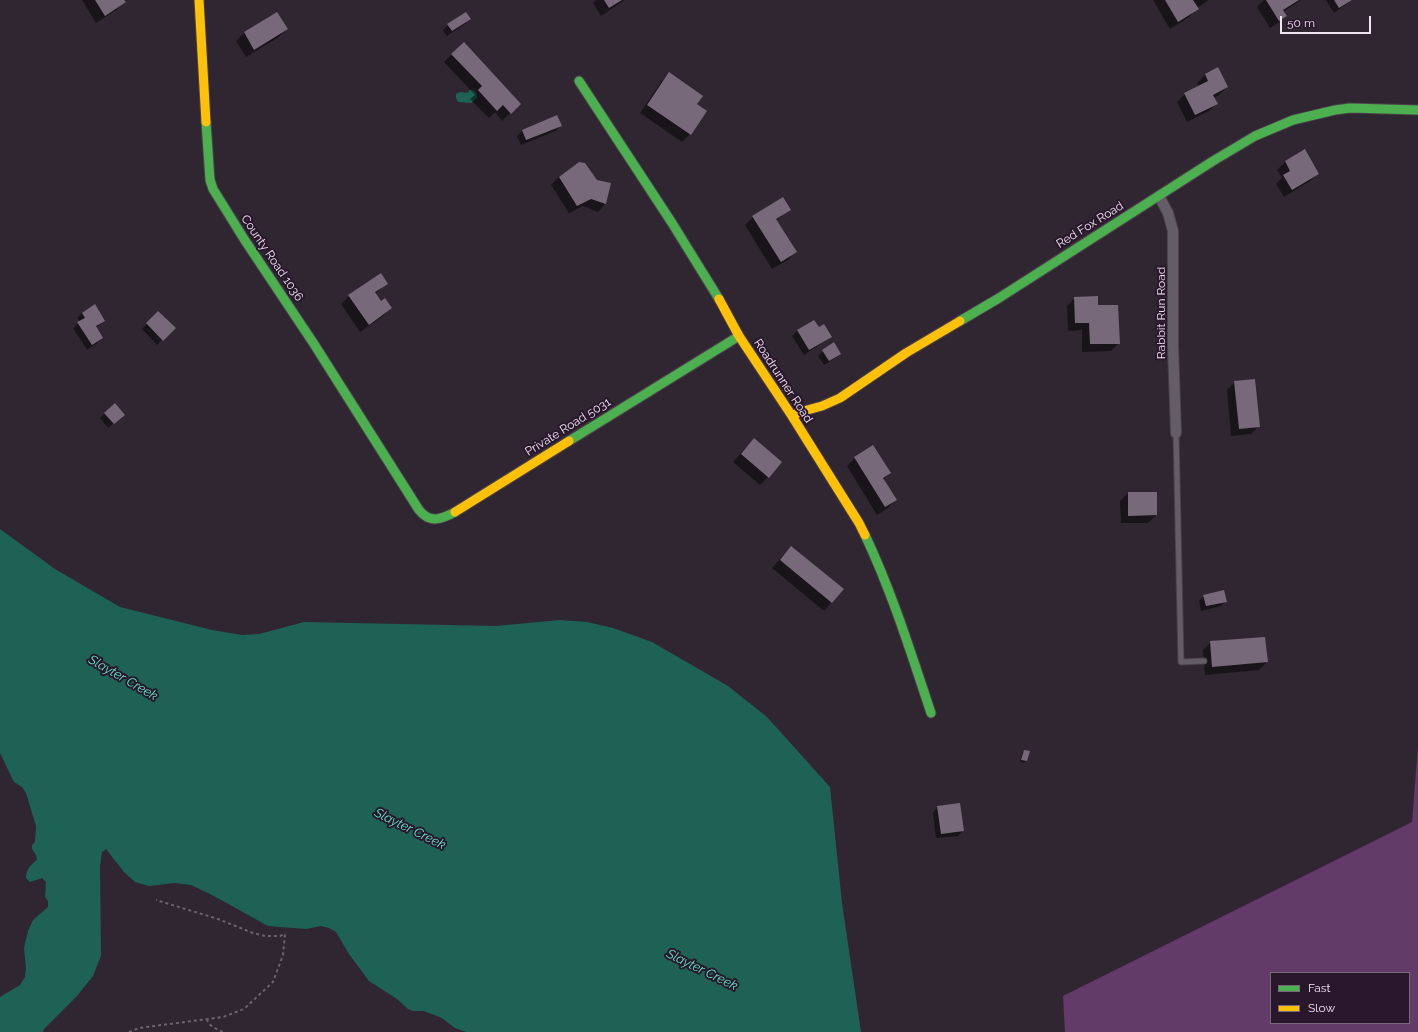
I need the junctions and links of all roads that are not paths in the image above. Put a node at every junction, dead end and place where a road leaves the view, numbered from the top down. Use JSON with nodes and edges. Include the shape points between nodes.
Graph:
{"nodes":[{"id":1,"x":199,"y":0,"type":"edge"},
{"id":2,"x":579,"y":81,"type":"dead end"},
{"id":3,"x":1418,"y":110,"type":"edge"},
{"id":4,"x":1159,"y":196,"type":"junction"},
{"id":5,"x":739,"y":336,"type":"junction"},
{"id":6,"x":792,"y":416,"type":"junction"},
{"id":7,"x":1176,"y":434,"type":"joint"},
{"id":8,"x":413,"y":501,"type":"joint"},
{"id":9,"x":1204,"y":661,"type":"dead end"},
{"id":10,"x":930,"y":713,"type":"dead end"}],
"edges":[{"from":1,"to":8,"type":"street","name":"County Road 1036","via":[[210,180],[213,189]]},
{"from":2,"to":5,"type":"street","name":"Roadrunner Road","via":[[676,230]]},
{"from":3,"to":4,"type":"street","name":"Red Fox Road","via":[[1350,108],[1292,120],[1234,148]]},
{"from":4,"to":6,"type":"street","name":"Red Fox Road","via":[[999,298],[906,353],[840,398]]},
{"from":4,"to":7,"type":"street","name":"Rabbit Run Road","via":[[1168,213],[1173,231]]},
{"from":5,"to":6,"type":"street","name":"Roadrunner Road"},
{"from":5,"to":8,"type":"street","name":"Private Road 5031","via":[[448,515],[433,520],[428,518]]},
{"from":6,"to":10,"type":"street","name":"Roadrunner Road","via":[[859,523],[878,563]]},
{"from":7,"to":9,"type":"lane","via":[[1182,662]]}]}
